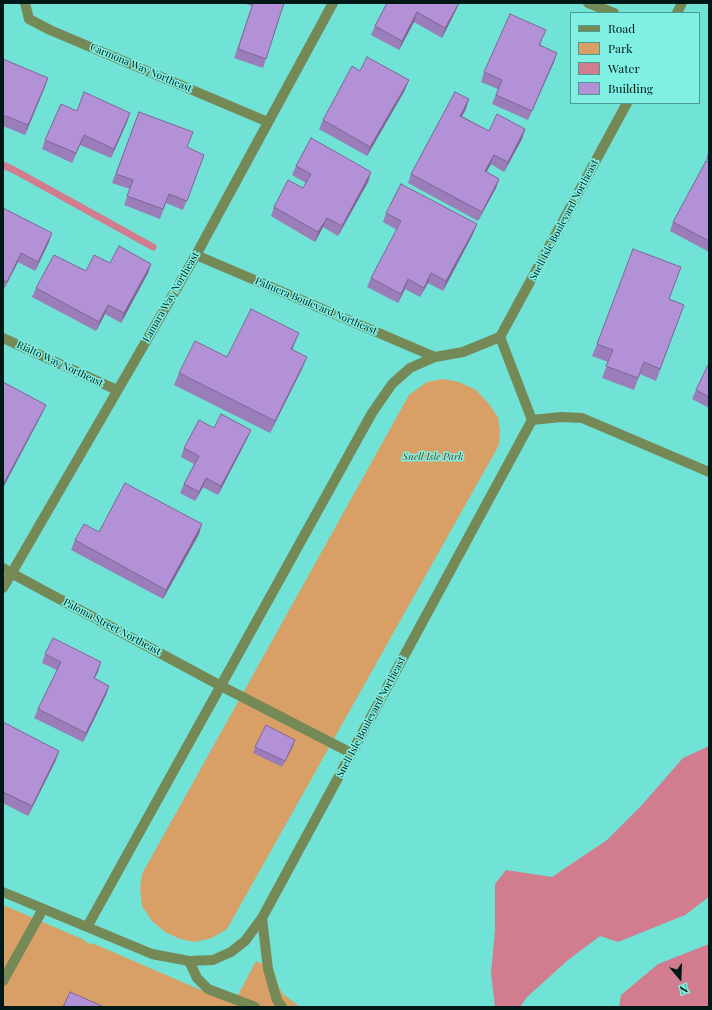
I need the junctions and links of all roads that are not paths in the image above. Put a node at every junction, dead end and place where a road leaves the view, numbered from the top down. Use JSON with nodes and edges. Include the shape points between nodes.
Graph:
{"nodes":[{"id":1,"x":25,"y":3,"type":"edge"},
{"id":2,"x":333,"y":3,"type":"edge"},
{"id":3,"x":588,"y":3,"type":"edge"},
{"id":4,"x":682,"y":3,"type":"edge"},
{"id":5,"x":611,"y":12,"type":"edge"},
{"id":6,"x":678,"y":12,"type":"edge"},
{"id":7,"x":626,"y":104,"type":"edge"},
{"id":8,"x":268,"y":122,"type":"junction"},
{"id":9,"x":196,"y":256,"type":"junction"},
{"id":10,"x":500,"y":337,"type":"junction"},
{"id":11,"x":3,"y":338,"type":"edge"},
{"id":12,"x":435,"y":357,"type":"junction"},
{"id":13,"x":117,"y":390,"type":"junction"},
{"id":14,"x":532,"y":420,"type":"junction"},
{"id":15,"x":709,"y":472,"type":"edge"},
{"id":16,"x":7,"y":570,"type":"edge"},
{"id":17,"x":3,"y":588,"type":"edge"},
{"id":18,"x":221,"y":686,"type":"junction"},
{"id":19,"x":351,"y":753,"type":"junction"},
{"id":20,"x":3,"y":892,"type":"edge"},
{"id":21,"x":44,"y":909,"type":"junction"},
{"id":22,"x":262,"y":918,"type":"junction"},
{"id":23,"x":87,"y":927,"type":"junction"},
{"id":24,"x":189,"y":961,"type":"junction"},
{"id":25,"x":3,"y":981,"type":"edge"},
{"id":26,"x":255,"y":1007,"type":"edge"},
{"id":27,"x":282,"y":1007,"type":"edge"}],
"edges":[{"from":1,"to":8,"type":"street","name":"Carmona Way Northeast","via":[[29,19],[50,30]]},
{"from":2,"to":8,"type":"street","name":"Lamara Way Northeast"},
{"from":3,"to":5,"type":"street"},
{"from":4,"to":6,"type":"street"},
{"from":7,"to":10,"type":"street","name":"Snell Isle Boulevard Northeast"},
{"from":8,"to":9,"type":"street","name":"Lamara Way Northeast"},
{"from":9,"to":12,"type":"street","name":"Palmera Boulevard Northeast"},
{"from":9,"to":13,"type":"street","name":"Lamara Way Northeast"},
{"from":10,"to":12,"type":"street","via":[[463,352]]},
{"from":10,"to":14,"type":"street"},
{"from":11,"to":13,"type":"street","name":"Rialto Way Northeast"},
{"from":12,"to":18,"type":"street","via":[[410,368],[392,384],[372,413]]},
{"from":13,"to":16,"type":"street","name":"Lamara Way Northeast"},
{"from":14,"to":15,"type":"street","via":[[582,418]]},
{"from":14,"to":19,"type":"street","name":"Snell Isle Boulevard Northeast"},
{"from":16,"to":17,"type":"street","name":"Lamara Way Northeast"},
{"from":16,"to":18,"type":"street","name":"Paloma Street Northeast"},
{"from":18,"to":19,"type":"street","name":"Paloma Street Northeast"},
{"from":18,"to":23,"type":"street"},
{"from":19,"to":22,"type":"street","name":"Snell Isle Boulevard Northeast"},
{"from":20,"to":21,"type":"street","name":"Snell Isle Boulevard Northeast"},
{"from":21,"to":23,"type":"street","name":"Snell Isle Boulevard Northeast"},
{"from":21,"to":25,"type":"street"},
{"from":22,"to":24,"type":"street","name":"Snell Isle Boulevard Northeast","via":[[245,941],[231,952],[213,960]]},
{"from":22,"to":27,"type":"street","via":[[268,969],[277,1000]]},
{"from":23,"to":24,"type":"street","name":"Snell Isle Boulevard Northeast","via":[[152,954]]},
{"from":24,"to":26,"type":"street","via":[[197,978],[208,989]]}]}
